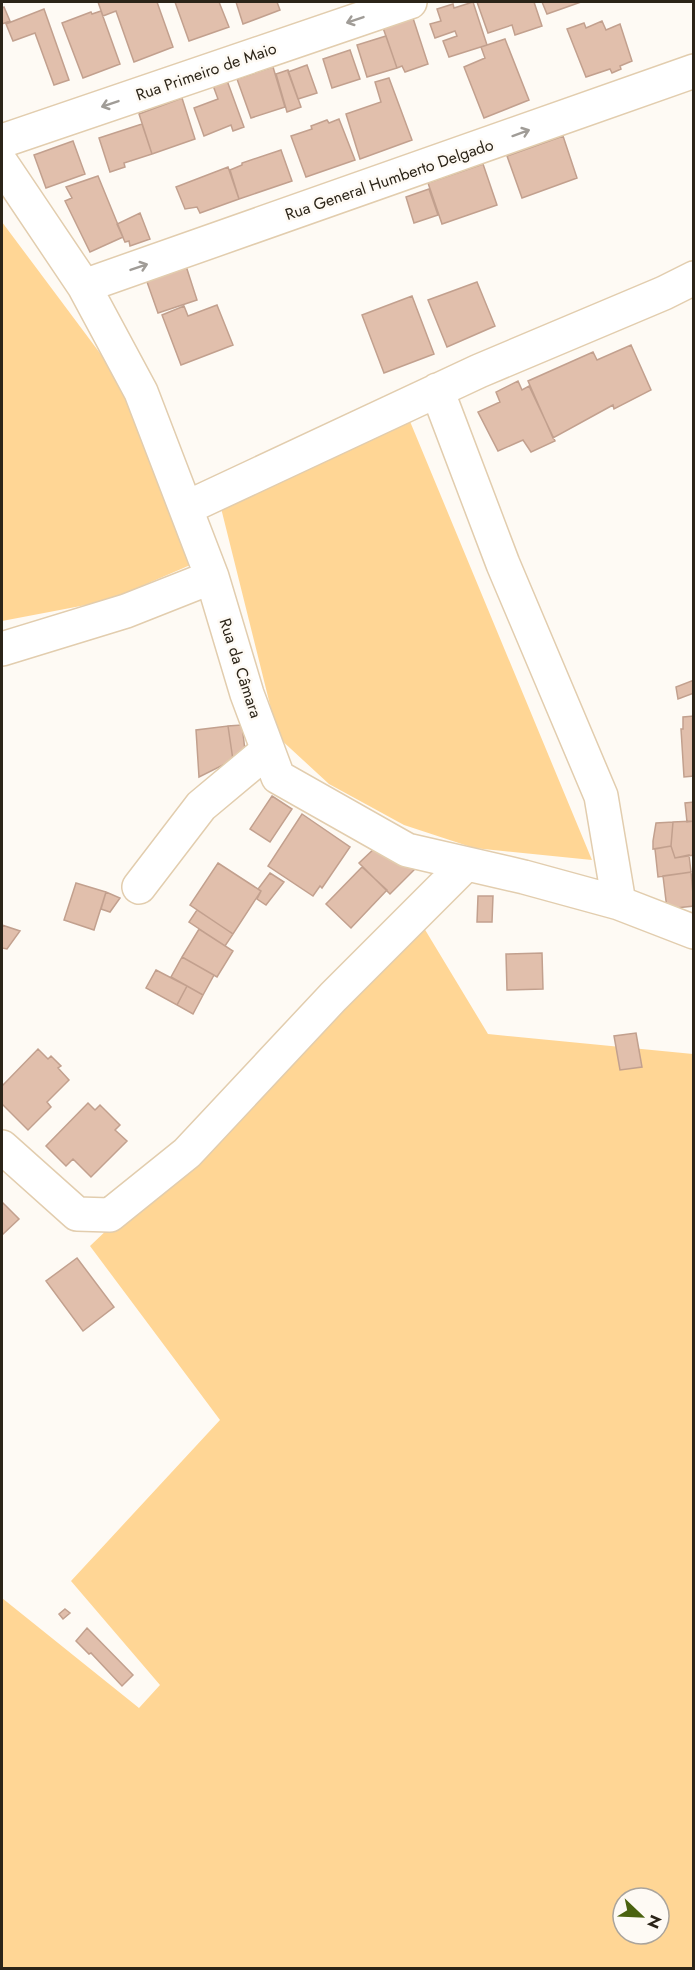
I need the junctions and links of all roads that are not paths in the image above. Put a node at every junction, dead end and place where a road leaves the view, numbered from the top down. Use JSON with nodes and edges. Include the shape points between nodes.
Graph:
{"nodes":[{"id":1,"x":410,"y":2,"type":"edge"},
{"id":2,"x":693,"y":71,"type":"edge"},
{"id":3,"x":2,"y":141,"type":"edge"},
{"id":4,"x":2,"y":164,"type":"edge"},
{"id":5,"x":693,"y":278,"type":"edge"},
{"id":6,"x":84,"y":286,"type":"junction"},
{"id":7,"x":437,"y":390,"type":"junction"},
{"id":8,"x":186,"y":508,"type":"junction"},
{"id":9,"x":213,"y":576,"type":"junction"},
{"id":10,"x":2,"y":650,"type":"edge"},
{"id":11,"x":268,"y":750,"type":"junction"},
{"id":12,"x":466,"y":864,"type":"junction"},
{"id":13,"x":139,"y":887,"type":"dead end"},
{"id":14,"x":619,"y":903,"type":"junction"},
{"id":15,"x":693,"y":932,"type":"edge"},
{"id":16,"x":2,"y":1148,"type":"edge"}],
"edges":[{"from":1,"to":3,"type":"street","name":"Rua Primeiro de Maio","one_way":true},
{"from":6,"to":2,"type":"street","name":"Rua General Humberto Delgado","one_way":true},
{"from":4,"to":6,"type":"street","name":"Rua da Câmara"},
{"from":5,"to":7,"type":"street"},
{"from":6,"to":8,"type":"street","name":"Rua da Câmara","via":[[141,392]]},
{"from":7,"to":8,"type":"street"},
{"from":7,"to":14,"type":"street","via":[[503,564],[601,796]]},
{"from":8,"to":9,"type":"street","name":"Rua da Câmara"},
{"from":9,"to":10,"type":"street","via":[[126,611]]},
{"from":9,"to":11,"type":"street","name":"Rua da Câmara","via":[[247,694]]},
{"from":11,"to":12,"type":"street","name":"Rua da Câmara","via":[[278,777],[407,850]]},
{"from":11,"to":13,"type":"street","via":[[201,806]]},
{"from":12,"to":14,"type":"street","name":"Rua da Câmara"},
{"from":12,"to":16,"type":"street","via":[[333,997],[187,1153],[110,1215],[77,1214]]},
{"from":14,"to":15,"type":"street","name":"Rua da Câmara"}]}
